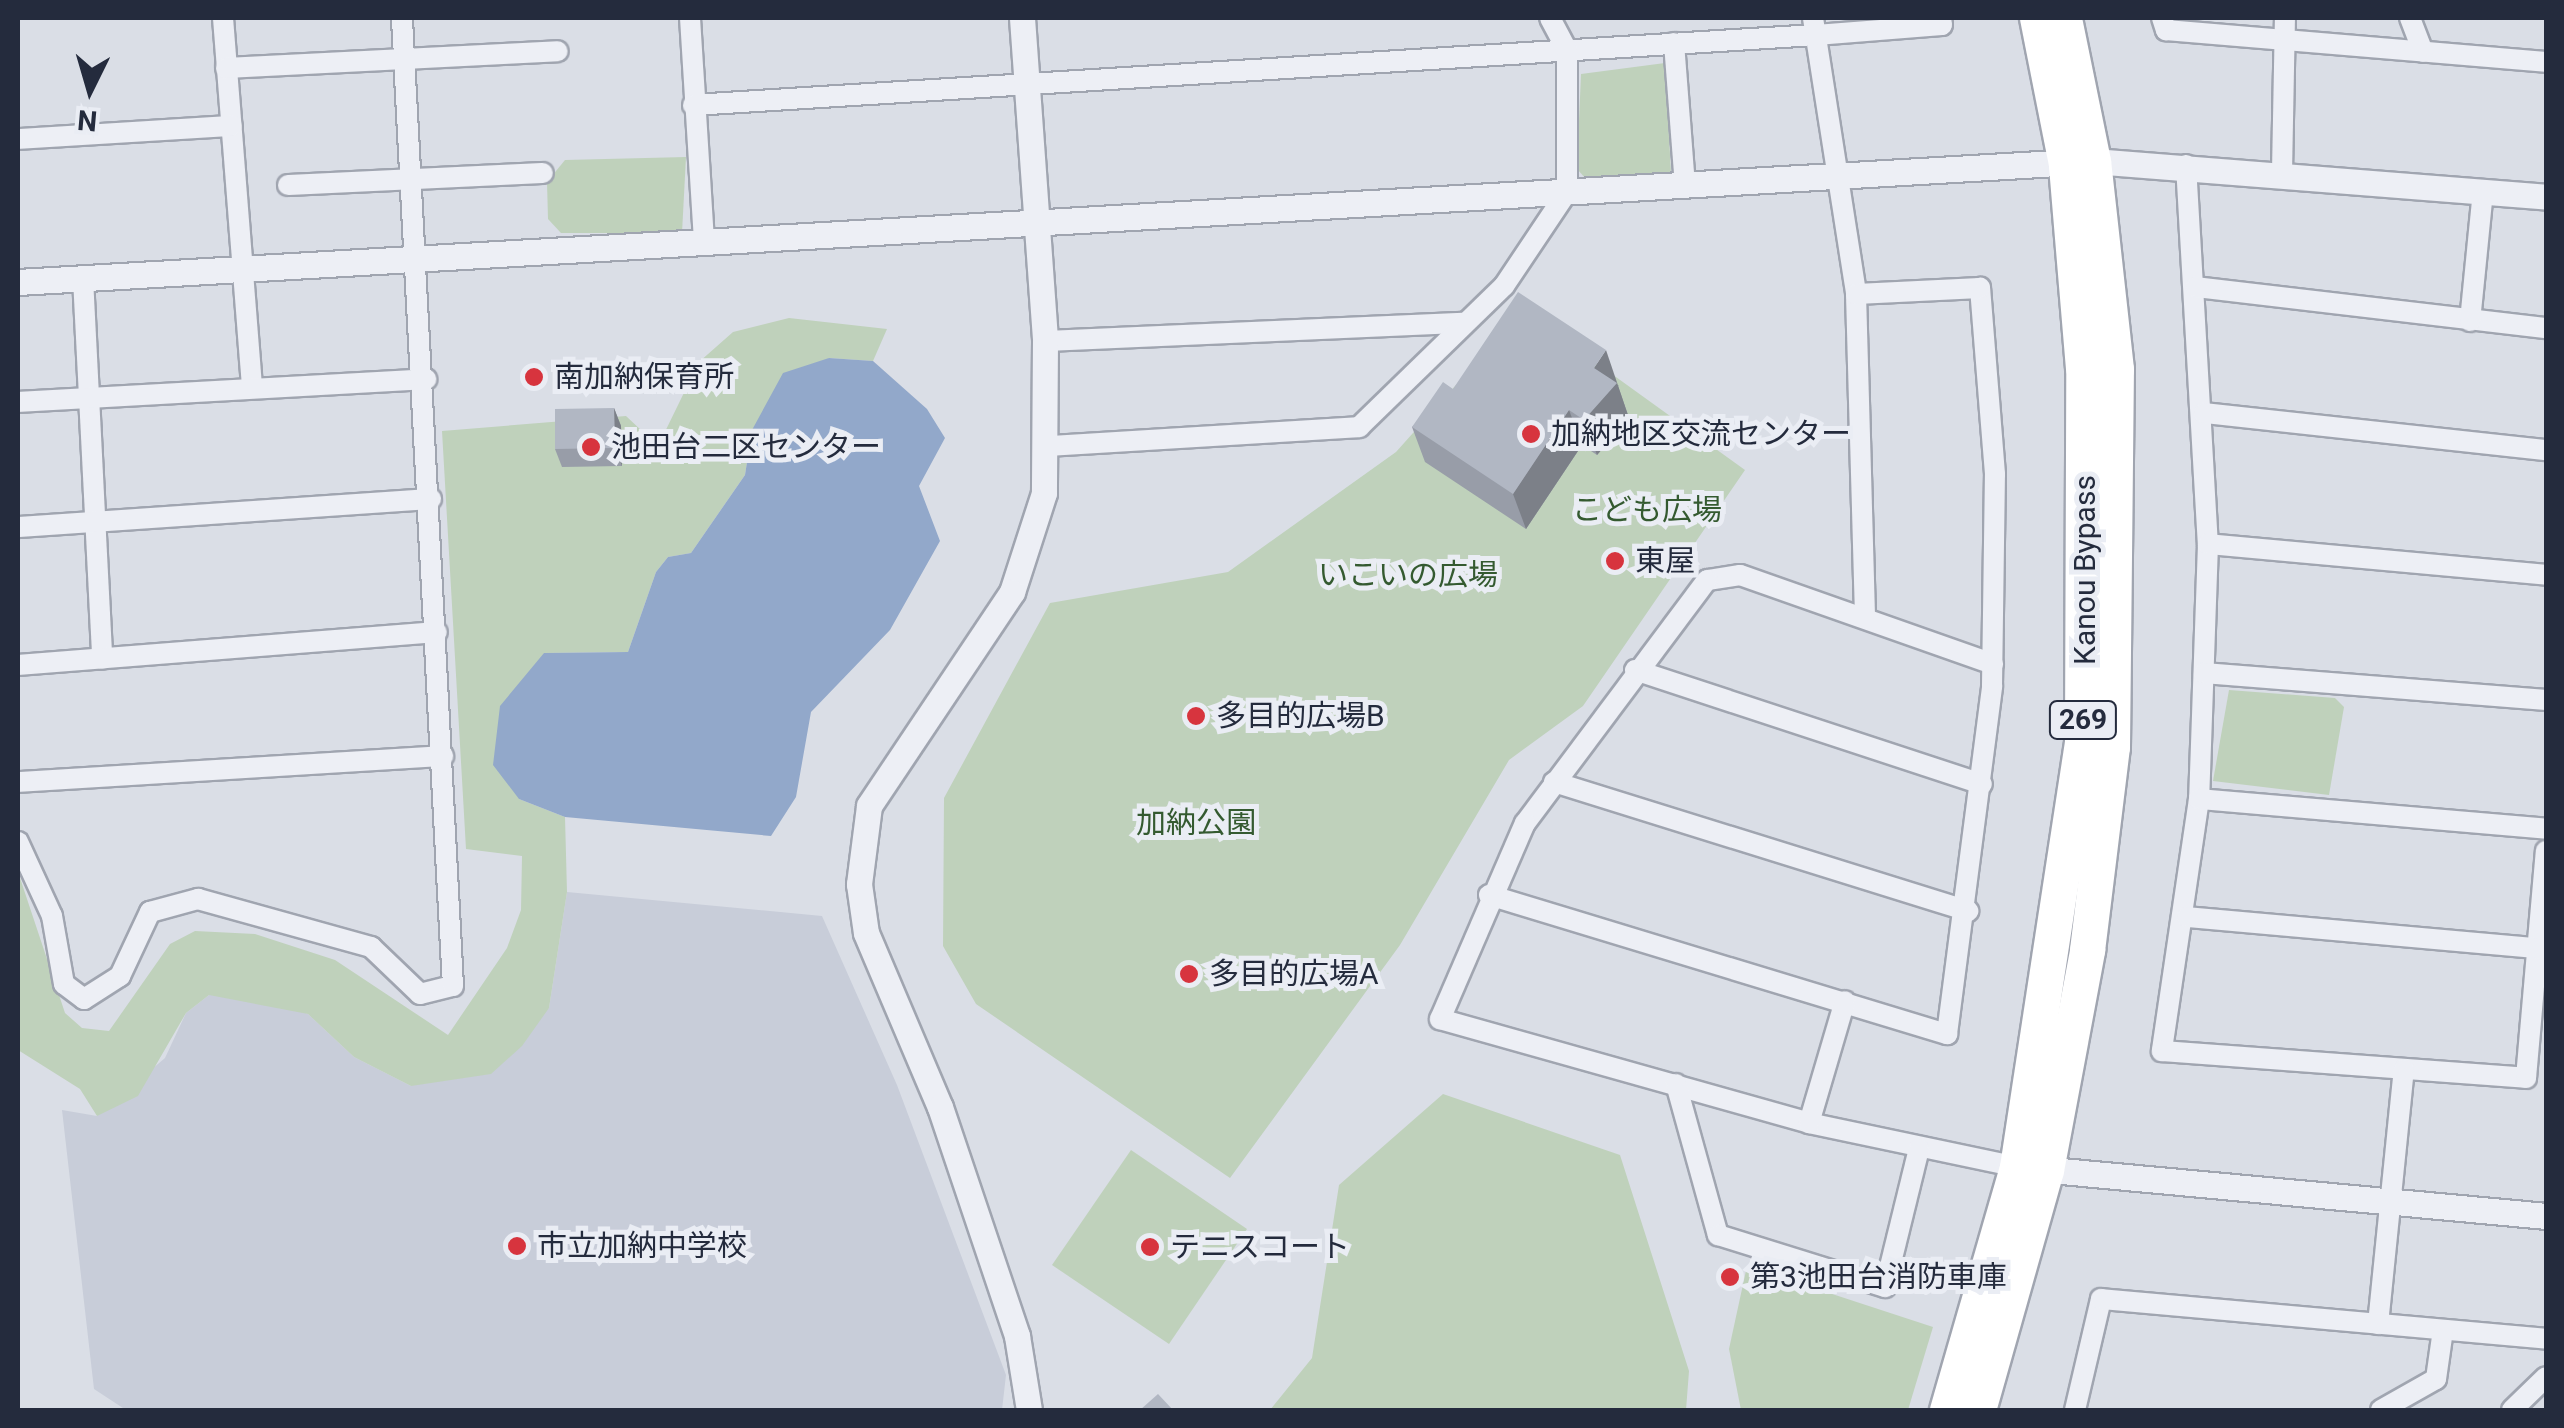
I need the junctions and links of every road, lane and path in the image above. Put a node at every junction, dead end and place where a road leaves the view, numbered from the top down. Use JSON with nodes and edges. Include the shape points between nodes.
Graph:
{"nodes":[{"id":1,"x":223,"y":18,"type":"edge"},
{"id":2,"x":402,"y":18,"type":"edge"},
{"id":3,"x":690,"y":18,"type":"edge"},
{"id":4,"x":1022,"y":18,"type":"edge"},
{"id":5,"x":1550,"y":18,"type":"edge"},
{"id":6,"x":1940,"y":18,"type":"edge"},
{"id":7,"x":2037,"y":18,"type":"edge"},
{"id":8,"x":2064,"y":18,"type":"edge"},
{"id":9,"x":2162,"y":18,"type":"edge"},
{"id":10,"x":2285,"y":18,"type":"edge"},
{"id":11,"x":2410,"y":18,"type":"edge"},
{"id":12,"x":1815,"y":26,"type":"edge"},
{"id":13,"x":2290,"y":40,"type":"junction"},
{"id":14,"x":1674,"y":44,"type":"junction"},
{"id":15,"x":1567,"y":50,"type":"junction"},
{"id":16,"x":558,"y":51,"type":"dead end"},
{"id":17,"x":2423,"y":52,"type":"junction"},
{"id":18,"x":404,"y":56,"type":"junction"},
{"id":19,"x":2546,"y":62,"type":"edge"},
{"id":20,"x":226,"y":68,"type":"junction"},
{"id":21,"x":1027,"y":84,"type":"junction"},
{"id":22,"x":693,"y":105,"type":"junction"},
{"id":23,"x":232,"y":126,"type":"junction"},
{"id":24,"x":18,"y":139,"type":"edge"},
{"id":25,"x":2080,"y":163,"type":"junction"},
{"id":26,"x":2186,"y":165,"type":"junction"},
{"id":27,"x":2282,"y":172,"type":"junction"},
{"id":28,"x":544,"y":173,"type":"dead end"},
{"id":29,"x":1843,"y":176,"type":"junction"},
{"id":30,"x":414,"y":180,"type":"junction"},
{"id":31,"x":288,"y":185,"type":"dead end"},
{"id":32,"x":1685,"y":185,"type":"junction"},
{"id":33,"x":2483,"y":191,"type":"junction"},
{"id":34,"x":1567,"y":192,"type":"junction"},
{"id":35,"x":2546,"y":197,"type":"edge"},
{"id":36,"x":1035,"y":223,"type":"junction"},
{"id":37,"x":704,"y":242,"type":"junction"},
{"id":38,"x":420,"y":258,"type":"junction"},
{"id":39,"x":243,"y":269,"type":"junction"},
{"id":40,"x":83,"y":278,"type":"junction"},
{"id":41,"x":18,"y":282,"type":"edge"},
{"id":42,"x":2196,"y":288,"type":"junction"},
{"id":43,"x":1856,"y":294,"type":"junction"},
{"id":44,"x":2470,"y":321,"type":"junction"},
{"id":45,"x":1464,"y":322,"type":"junction"},
{"id":46,"x":2546,"y":328,"type":"edge"},
{"id":47,"x":1045,"y":342,"type":"junction"},
{"id":48,"x":426,"y":378,"type":"junction"},
{"id":49,"x":252,"y":388,"type":"junction"},
{"id":50,"x":89,"y":398,"type":"junction"},
{"id":51,"x":18,"y":402,"type":"edge"},
{"id":52,"x":2204,"y":413,"type":"junction"},
{"id":53,"x":1049,"y":446,"type":"junction"},
{"id":54,"x":2546,"y":450,"type":"edge"},
{"id":55,"x":431,"y":499,"type":"junction"},
{"id":56,"x":95,"y":522,"type":"junction"},
{"id":57,"x":18,"y":527,"type":"edge"},
{"id":58,"x":2208,"y":544,"type":"junction"},
{"id":59,"x":2546,"y":574,"type":"edge"},
{"id":60,"x":1865,"y":616,"type":"junction"},
{"id":61,"x":438,"y":632,"type":"junction"},
{"id":62,"x":102,"y":659,"type":"junction"},
{"id":63,"x":1993,"y":664,"type":"junction"},
{"id":64,"x":18,"y":666,"type":"edge"},
{"id":65,"x":1635,"y":670,"type":"junction"},
{"id":66,"x":2204,"y":673,"type":"junction"},
{"id":67,"x":2546,"y":700,"type":"edge"},
{"id":68,"x":443,"y":756,"type":"junction"},
{"id":69,"x":18,"y":782,"type":"edge"},
{"id":70,"x":1554,"y":782,"type":"junction"},
{"id":71,"x":1982,"y":784,"type":"junction"},
{"id":72,"x":2199,"y":798,"type":"junction"},
{"id":73,"x":2546,"y":829,"type":"edge"},
{"id":74,"x":18,"y":842,"type":"edge"},
{"id":75,"x":2546,"y":850,"type":"edge"},
{"id":76,"x":1489,"y":895,"type":"junction"},
{"id":77,"x":1968,"y":911,"type":"junction"},
{"id":78,"x":2187,"y":917,"type":"junction"},
{"id":79,"x":2542,"y":949,"type":"edge"},
{"id":80,"x":1844,"y":1001,"type":"junction"},
{"id":81,"x":2404,"y":1068,"type":"junction"},
{"id":82,"x":1676,"y":1084,"type":"junction"},
{"id":83,"x":1808,"y":1123,"type":"junction"},
{"id":84,"x":1918,"y":1149,"type":"junction"},
{"id":85,"x":2032,"y":1168,"type":"junction"},
{"id":86,"x":2391,"y":1202,"type":"junction"},
{"id":87,"x":2546,"y":1216,"type":"edge"},
{"id":88,"x":2378,"y":1324,"type":"junction"},
{"id":89,"x":2444,"y":1330,"type":"junction"},
{"id":90,"x":2546,"y":1339,"type":"edge"},
{"id":91,"x":2546,"y":1378,"type":"edge"},
{"id":92,"x":1029,"y":1410,"type":"edge"},
{"id":93,"x":1947,"y":1410,"type":"edge"},
{"id":94,"x":1978,"y":1410,"type":"edge"},
{"id":95,"x":2075,"y":1410,"type":"edge"},
{"id":96,"x":2381,"y":1410,"type":"edge"},
{"id":97,"x":2512,"y":1410,"type":"edge"}],
"edges":[{"from":1,"to":20,"type":"street"},
{"from":2,"to":18,"type":"street"},
{"from":3,"to":22,"type":"street"},
{"from":4,"to":21,"type":"street"},
{"from":5,"to":15,"type":"street"},
{"from":6,"to":12,"type":"street","via":[[1942,24]]},
{"from":7,"to":25,"type":"highway","name":"Kanou Bypass","number":"269"},
{"from":8,"to":25,"type":"highway","name":"Kanou Bypass","number":"269"},
{"from":9,"to":13,"type":"street","via":[[2166,30]]},
{"from":10,"to":13,"type":"street"},
{"from":11,"to":17,"type":"street"},
{"from":12,"to":14,"type":"street"},
{"from":12,"to":29,"type":"street"},
{"from":13,"to":17,"type":"street"},
{"from":13,"to":27,"type":"street"},
{"from":14,"to":15,"type":"street"},
{"from":14,"to":32,"type":"street"},
{"from":15,"to":21,"type":"street"},
{"from":15,"to":34,"type":"street"},
{"from":16,"to":18,"type":"street"},
{"from":17,"to":19,"type":"street"},
{"from":18,"to":20,"type":"street"},
{"from":18,"to":30,"type":"street"},
{"from":20,"to":23,"type":"street"},
{"from":21,"to":22,"type":"street"},
{"from":21,"to":36,"type":"street"},
{"from":22,"to":37,"type":"street"},
{"from":23,"to":24,"type":"street"},
{"from":23,"to":39,"type":"street"},
{"from":25,"to":26,"type":"street"},
{"from":25,"to":29,"type":"street"},
{"from":25,"to":85,"type":"highway","name":"Kanou Bypass","number":"269","via":[[2116,369],[2112,747],[2088,950]]},
{"from":26,"to":27,"type":"street"},
{"from":26,"to":42,"type":"street"},
{"from":27,"to":33,"type":"street"},
{"from":28,"to":30,"type":"street"},
{"from":29,"to":32,"type":"street"},
{"from":29,"to":43,"type":"street"},
{"from":30,"to":31,"type":"street"},
{"from":30,"to":38,"type":"street"},
{"from":32,"to":34,"type":"street"},
{"from":33,"to":35,"type":"street"},
{"from":33,"to":44,"type":"street"},
{"from":34,"to":36,"type":"street"},
{"from":34,"to":45,"type":"street","via":[[1504,286]]},
{"from":36,"to":37,"type":"street"},
{"from":36,"to":47,"type":"street"},
{"from":37,"to":38,"type":"street"},
{"from":38,"to":39,"type":"street"},
{"from":38,"to":48,"type":"street"},
{"from":39,"to":40,"type":"street"},
{"from":39,"to":49,"type":"street"},
{"from":40,"to":41,"type":"street"},
{"from":40,"to":50,"type":"street"},
{"from":42,"to":44,"type":"street"},
{"from":42,"to":52,"type":"street"},
{"from":43,"to":60,"type":"street"},
{"from":43,"to":63,"type":"street","via":[[1980,288],[1995,474]]},
{"from":44,"to":46,"type":"street"},
{"from":45,"to":47,"type":"street"},
{"from":45,"to":53,"type":"street","via":[[1359,427]]},
{"from":47,"to":53,"type":"street"},
{"from":48,"to":49,"type":"street"},
{"from":48,"to":55,"type":"street"},
{"from":49,"to":50,"type":"street"},
{"from":50,"to":51,"type":"street"},
{"from":50,"to":56,"type":"street"},
{"from":52,"to":54,"type":"street"},
{"from":52,"to":58,"type":"street"},
{"from":53,"to":92,"type":"street","via":[[1012,592],[889,767],[868,806],[859,871],[866,933],[940,1107],[1017,1336]]},
{"from":55,"to":56,"type":"street"},
{"from":55,"to":61,"type":"street"},
{"from":56,"to":57,"type":"street"},
{"from":56,"to":62,"type":"street"},
{"from":58,"to":59,"type":"street"},
{"from":58,"to":66,"type":"street"},
{"from":60,"to":63,"type":"street"},
{"from":60,"to":65,"type":"street","via":[[1740,575],[1706,580]]},
{"from":61,"to":62,"type":"street"},
{"from":61,"to":68,"type":"street"},
{"from":62,"to":64,"type":"street"},
{"from":63,"to":71,"type":"street"},
{"from":65,"to":70,"type":"street"},
{"from":65,"to":71,"type":"street"},
{"from":66,"to":67,"type":"street"},
{"from":66,"to":72,"type":"street"},
{"from":68,"to":69,"type":"street"},
{"from":68,"to":74,"type":"street","via":[[453,986],[420,994],[372,947],[198,900],[150,912],[120,976],[84,999],[64,984],[52,916]]},
{"from":70,"to":76,"type":"street"},
{"from":70,"to":77,"type":"street"},
{"from":71,"to":77,"type":"street"},
{"from":72,"to":73,"type":"street"},
{"from":72,"to":78,"type":"street"},
{"from":75,"to":79,"type":"street"},
{"from":76,"to":80,"type":"street"},
{"from":76,"to":82,"type":"street","via":[[1440,1019]]},
{"from":77,"to":80,"type":"street","via":[[1947,1034]]},
{"from":78,"to":79,"type":"street"},
{"from":78,"to":81,"type":"street","via":[[2162,1050]]},
{"from":79,"to":81,"type":"street","via":[[2526,1078]]},
{"from":80,"to":83,"type":"street"},
{"from":81,"to":86,"type":"street"},
{"from":82,"to":83,"type":"street"},
{"from":82,"to":84,"type":"street","via":[[1718,1236],[1885,1287]]},
{"from":83,"to":84,"type":"street"},
{"from":84,"to":85,"type":"street"},
{"from":85,"to":86,"type":"street"},
{"from":85,"to":93,"type":"highway","name":"Kanou Bypass","number":"269"},
{"from":85,"to":94,"type":"highway","name":"Kanou Bypass","number":"269"},
{"from":86,"to":87,"type":"street"},
{"from":86,"to":88,"type":"street"},
{"from":88,"to":89,"type":"street"},
{"from":88,"to":95,"type":"street","via":[[2101,1300]]},
{"from":89,"to":90,"type":"street"},
{"from":89,"to":96,"type":"street","via":[[2436,1378]]},
{"from":91,"to":97,"type":"street"}]}
